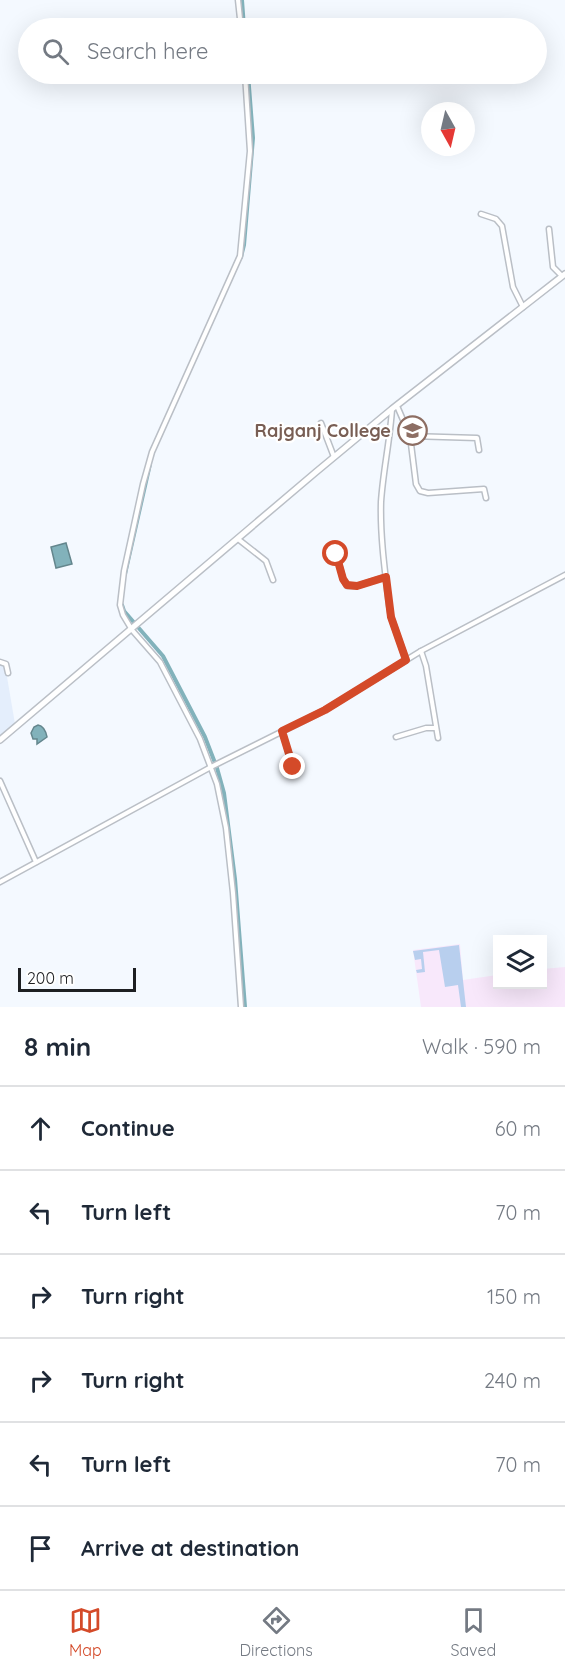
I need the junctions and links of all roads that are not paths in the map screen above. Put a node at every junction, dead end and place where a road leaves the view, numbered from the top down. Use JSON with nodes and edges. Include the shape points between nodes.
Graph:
{"nodes":[{"id":1,"x":238,"y":0,"type":"edge"},
{"id":2,"x":240,"y":18,"type":"edge"},
{"id":3,"x":246,"y":84,"type":"edge"},
{"id":4,"x":481,"y":214,"type":"dead end"},
{"id":5,"x":549,"y":229,"type":"dead end"},
{"id":6,"x":564,"y":275,"type":"edge"},
{"id":7,"x":523,"y":307,"type":"junction"},
{"id":8,"x":395,"y":408,"type":"junction"},
{"id":9,"x":321,"y":423,"type":"dead end"},
{"id":10,"x":410,"y":436,"type":"junction"},
{"id":11,"x":479,"y":450,"type":"dead end"},
{"id":12,"x":335,"y":457,"type":"junction"},
{"id":13,"x":486,"y":498,"type":"dead end"},
{"id":14,"x":237,"y":538,"type":"junction"},
{"id":15,"x":336,"y":554,"type":"dead end"},
{"id":16,"x":565,"y":575,"type":"edge"},
{"id":17,"x":386,"y":577,"type":"junction"},
{"id":18,"x":273,"y":580,"type":"dead end"},
{"id":19,"x":135,"y":627,"type":"junction"},
{"id":20,"x":421,"y":651,"type":"junction"},
{"id":21,"x":406,"y":660,"type":"junction"},
{"id":22,"x":0,"y":662,"type":"edge"},
{"id":23,"x":8,"y":673,"type":"dead end"},
{"id":24,"x":435,"y":728,"type":"junction"},
{"id":25,"x":282,"y":731,"type":"junction"},
{"id":26,"x":396,"y":737,"type":"dead end"},
{"id":27,"x":438,"y":738,"type":"dead end"},
{"id":28,"x":0,"y":740,"type":"edge"},
{"id":29,"x":214,"y":765,"type":"junction"},
{"id":30,"x":293,"y":767,"type":"dead end"},
{"id":31,"x":0,"y":781,"type":"edge"},
{"id":32,"x":36,"y":862,"type":"junction"},
{"id":33,"x":0,"y":882,"type":"edge"},
{"id":34,"x":241,"y":1007,"type":"edge"}],
"edges":[{"from":1,"to":2,"type":"street"},
{"from":3,"to":19,"type":"street","via":[[250,151],[240,256],[166,419],[142,484],[119,600],[121,610]]},
{"from":4,"to":7,"type":"street","via":[[496,219],[502,226],[512,282]]},
{"from":5,"to":6,"type":"street","via":[[553,267]]},
{"from":6,"to":7,"type":"street"},
{"from":7,"to":8,"type":"street"},
{"from":8,"to":10,"type":"street"},
{"from":8,"to":12,"type":"street"},
{"from":8,"to":17,"type":"street","via":[[381,507]]},
{"from":9,"to":12,"type":"street"},
{"from":10,"to":11,"type":"street","via":[[477,438]]},
{"from":10,"to":13,"type":"street","via":[[420,491],[484,489]]},
{"from":12,"to":14,"type":"street"},
{"from":14,"to":18,"type":"street","via":[[266,561]]},
{"from":14,"to":19,"type":"street"},
{"from":15,"to":17,"type":"street","via":[[347,585]]},
{"from":16,"to":20,"type":"street"},
{"from":17,"to":21,"type":"street","via":[[391,617]]},
{"from":19,"to":28,"type":"street"},
{"from":19,"to":29,"type":"street","via":[[160,662]]},
{"from":20,"to":21,"type":"street"},
{"from":20,"to":24,"type":"street"},
{"from":21,"to":25,"type":"street","via":[[325,710]]},
{"from":22,"to":23,"type":"street","via":[[6,664]]},
{"from":24,"to":26,"type":"street"},
{"from":24,"to":27,"type":"street"},
{"from":25,"to":29,"type":"street"},
{"from":25,"to":30,"type":"street"},
{"from":29,"to":32,"type":"street"},
{"from":29,"to":34,"type":"street","via":[[226,828]]},
{"from":31,"to":32,"type":"street"},
{"from":32,"to":33,"type":"street"}]}
